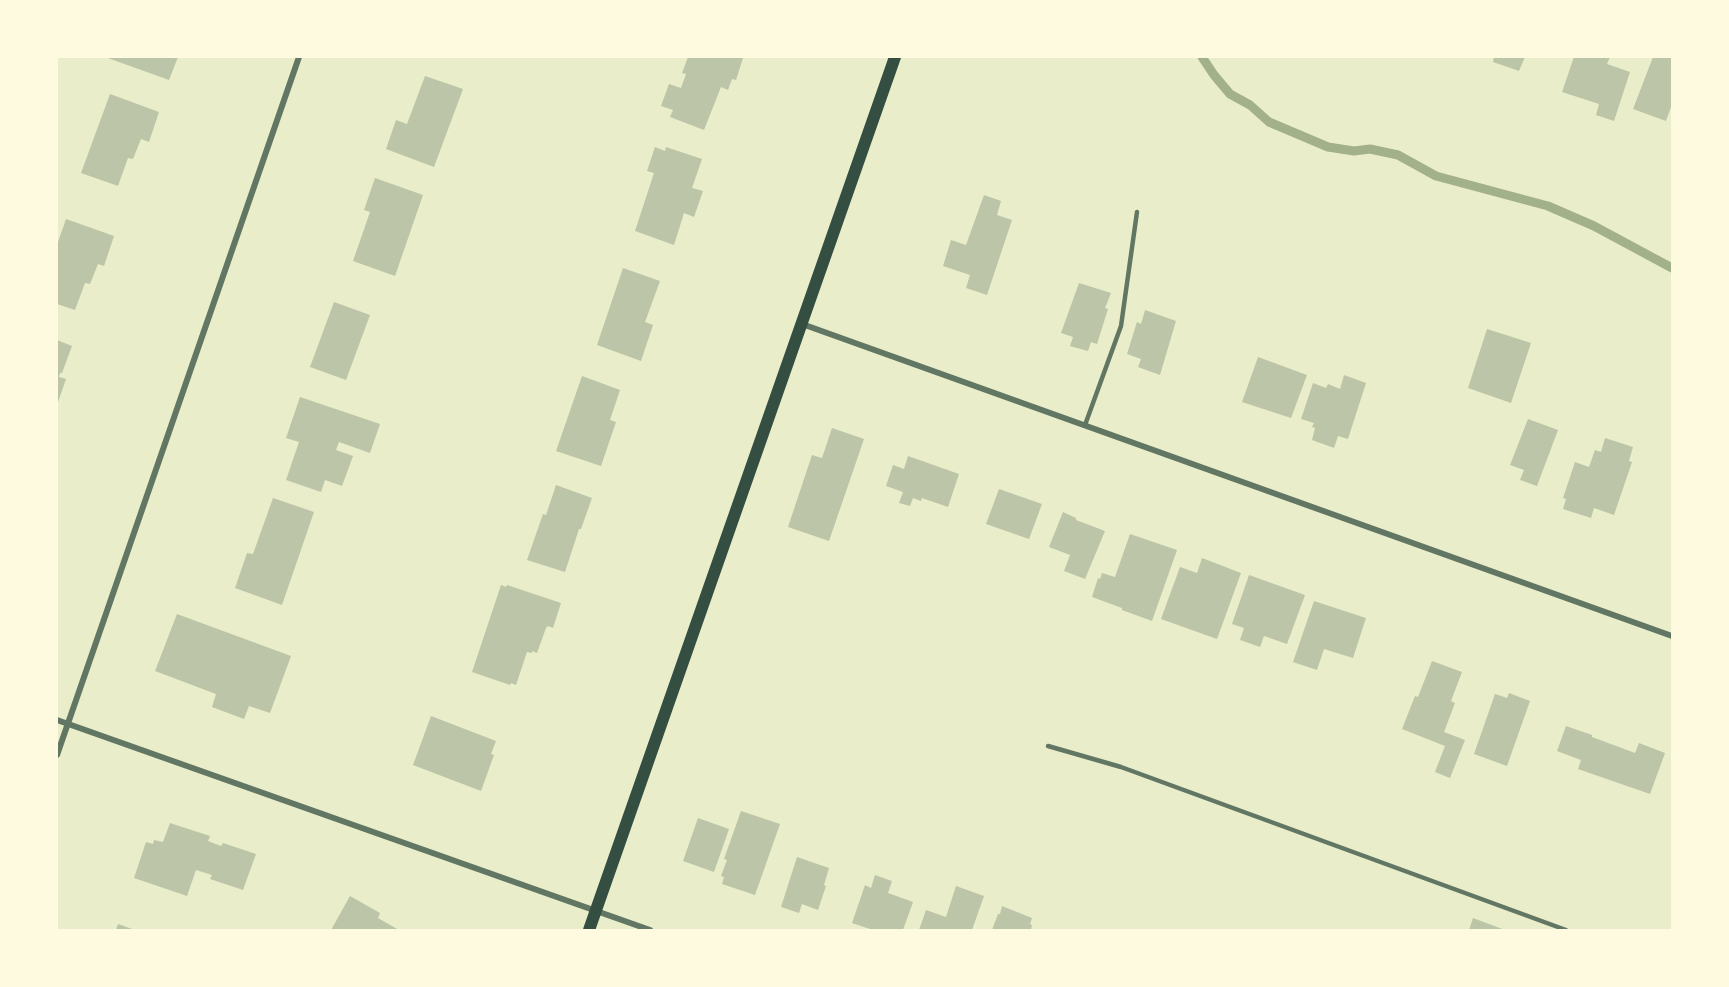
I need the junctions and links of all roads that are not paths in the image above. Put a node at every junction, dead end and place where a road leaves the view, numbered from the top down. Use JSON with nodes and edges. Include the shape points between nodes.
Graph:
{"nodes":[{"id":1,"x":299,"y":57,"type":"edge"},
{"id":2,"x":895,"y":57,"type":"edge"},
{"id":3,"x":1137,"y":212,"type":"dead end"},
{"id":4,"x":802,"y":324,"type":"junction"},
{"id":5,"x":1085,"y":425,"type":"junction"},
{"id":6,"x":1672,"y":636,"type":"edge"},
{"id":7,"x":57,"y":720,"type":"edge"},
{"id":8,"x":68,"y":724,"type":"junction"},
{"id":9,"x":1048,"y":746,"type":"dead end"},
{"id":10,"x":57,"y":755,"type":"edge"},
{"id":11,"x":596,"y":910,"type":"junction"},
{"id":12,"x":589,"y":930,"type":"edge"},
{"id":13,"x":650,"y":930,"type":"edge"},
{"id":14,"x":1566,"y":930,"type":"edge"}],
"edges":[{"from":1,"to":8,"type":"street"},
{"from":2,"to":4,"type":"main road"},
{"from":3,"to":5,"type":"lane","via":[[1121,326]]},
{"from":4,"to":5,"type":"street"},
{"from":4,"to":11,"type":"main road"},
{"from":5,"to":6,"type":"street"},
{"from":7,"to":8,"type":"street"},
{"from":8,"to":10,"type":"street"},
{"from":8,"to":11,"type":"street"},
{"from":9,"to":14,"type":"lane","via":[[1121,767]]},
{"from":11,"to":12,"type":"main road"},
{"from":11,"to":13,"type":"street"}]}
